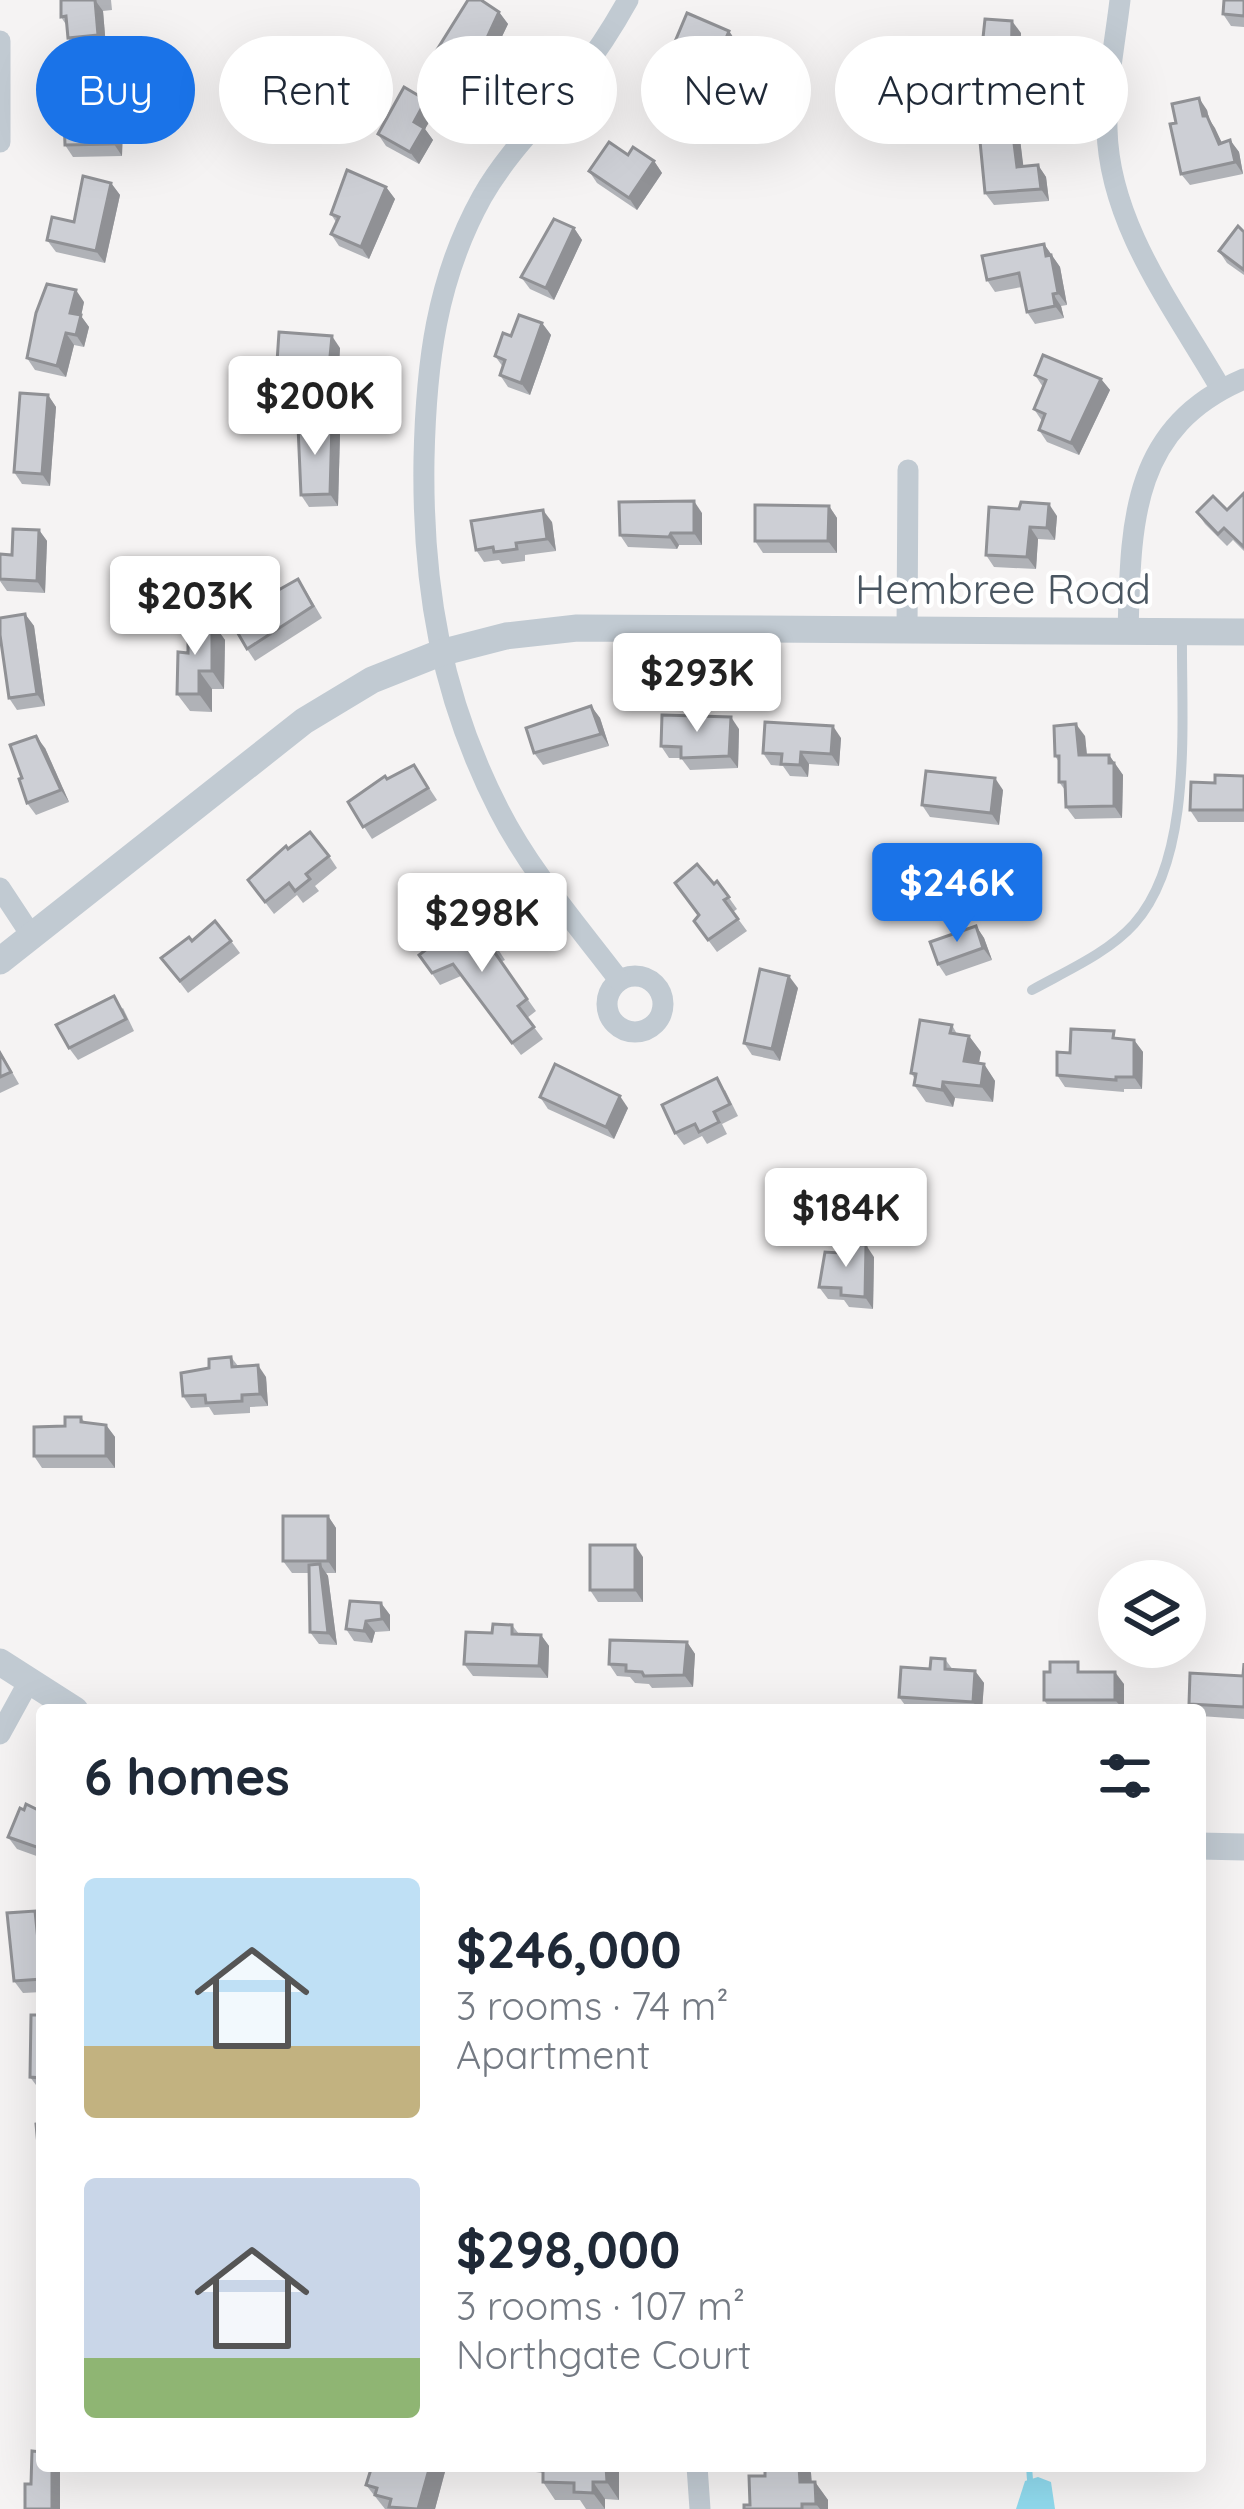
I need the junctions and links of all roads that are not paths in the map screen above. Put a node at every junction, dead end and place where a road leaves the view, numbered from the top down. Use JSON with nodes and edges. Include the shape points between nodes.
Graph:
{"nodes":[{"id":1,"x":628,"y":0,"type":"edge"},
{"id":2,"x":1120,"y":0,"type":"edge"},
{"id":3,"x":0,"y":41,"type":"edge"},
{"id":4,"x":0,"y":142,"type":"edge"},
{"id":5,"x":1244,"y":380,"type":"edge"},
{"id":6,"x":1221,"y":389,"type":"junction"},
{"id":7,"x":908,"y":470,"type":"dead end"},
{"id":8,"x":907,"y":631,"type":"junction"},
{"id":9,"x":1182,"y":632,"type":"junction"},
{"id":10,"x":1244,"y":632,"type":"edge"},
{"id":11,"x":1128,"y":633,"type":"junction"},
{"id":12,"x":440,"y":653,"type":"junction"},
{"id":13,"x":0,"y":888,"type":"edge"},
{"id":14,"x":33,"y":938,"type":"junction"},
{"id":15,"x":0,"y":961,"type":"edge"},
{"id":16,"x":620,"y":980,"type":"dead end"},
{"id":17,"x":1032,"y":990,"type":"dead end"},
{"id":18,"x":0,"y":1662,"type":"edge"},
{"id":19,"x":28,"y":1683,"type":"junction"},
{"id":20,"x":65,"y":1704,"type":"edge"},
{"id":21,"x":0,"y":1734,"type":"edge"},
{"id":22,"x":1206,"y":1846,"type":"edge"},
{"id":23,"x":1244,"y":1847,"type":"edge"},
{"id":24,"x":697,"y":2472,"type":"edge"},
{"id":25,"x":700,"y":2509,"type":"edge"}],
"edges":[{"from":1,"to":12,"type":"street","via":[[484,194],[435,316],[423,524]]},
{"from":2,"to":6,"type":"street","via":[[1107,118],[1120,204]]},
{"from":3,"to":4,"type":"street"},
{"from":5,"to":6,"type":"street"},
{"from":6,"to":11,"type":"street","via":[[1175,427],[1142,481],[1131,531]]},
{"from":7,"to":8,"type":"street"},
{"from":8,"to":11,"type":"street","name":"Hembree Road"},
{"from":8,"to":12,"type":"street","name":"Hembree Road","via":[[577,628]]},
{"from":9,"to":10,"type":"street","name":"Hembree Road"},
{"from":9,"to":11,"type":"street","name":"Hembree Road"},
{"from":9,"to":17,"type":"lane","via":[[1180,807],[1149,904],[1095,956]]},
{"from":12,"to":14,"type":"street","name":"Hembree Road","via":[[372,680],[304,722]]},
{"from":12,"to":16,"type":"street","via":[[500,812]]},
{"from":13,"to":14,"type":"street"},
{"from":14,"to":15,"type":"street","name":"Hembree Road"},
{"from":18,"to":19,"type":"street"},
{"from":19,"to":20,"type":"street"},
{"from":19,"to":21,"type":"street"},
{"from":22,"to":23,"type":"street"},
{"from":24,"to":25,"type":"street"}]}
